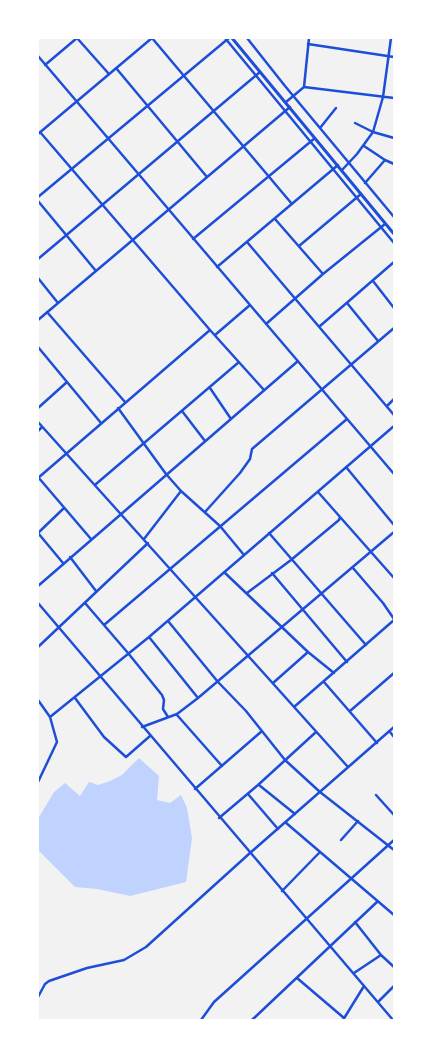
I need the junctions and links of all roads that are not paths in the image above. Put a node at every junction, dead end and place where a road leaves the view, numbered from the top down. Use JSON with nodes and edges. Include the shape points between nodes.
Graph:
{"nodes":[{"id":1,"x":78,"y":38,"type":"edge"},
{"id":2,"x":152,"y":38,"type":"edge"},
{"id":3,"x":228,"y":38,"type":"edge"},
{"id":4,"x":247,"y":38,"type":"edge"},
{"id":5,"x":309,"y":38,"type":"edge"},
{"id":6,"x":391,"y":38,"type":"edge"},
{"id":7,"x":308,"y":44,"type":"junction"},
{"id":8,"x":38,"y":56,"type":"edge"},
{"id":9,"x":389,"y":56,"type":"junction"},
{"id":10,"x":394,"y":57,"type":"edge"},
{"id":11,"x":45,"y":65,"type":"junction"},
{"id":12,"x":116,"y":68,"type":"junction"},
{"id":13,"x":260,"y":72,"type":"junction"},
{"id":14,"x":109,"y":74,"type":"junction"},
{"id":15,"x":184,"y":75,"type":"junction"},
{"id":16,"x":256,"y":75,"type":"junction"},
{"id":17,"x":304,"y":87,"type":"junction"},
{"id":18,"x":294,"y":96,"type":"junction"},
{"id":19,"x":383,"y":96,"type":"junction"},
{"id":20,"x":394,"y":98,"type":"edge"},
{"id":21,"x":77,"y":101,"type":"junction"},
{"id":22,"x":286,"y":102,"type":"junction"},
{"id":23,"x":147,"y":106,"type":"junction"},
{"id":24,"x":290,"y":107,"type":"junction"},
{"id":25,"x":336,"y":108,"type":"dead end"},
{"id":26,"x":214,"y":111,"type":"junction"},
{"id":27,"x":286,"y":111,"type":"junction"},
{"id":28,"x":355,"y":123,"type":"dead end"},
{"id":29,"x":320,"y":128,"type":"junction"},
{"id":30,"x":373,"y":132,"type":"junction"},
{"id":31,"x":39,"y":133,"type":"edge"},
{"id":32,"x":108,"y":138,"type":"junction"},
{"id":33,"x":316,"y":138,"type":"junction"},
{"id":34,"x":394,"y":138,"type":"edge"},
{"id":35,"x":178,"y":141,"type":"junction"},
{"id":36,"x":310,"y":141,"type":"junction"},
{"id":37,"x":243,"y":146,"type":"junction"},
{"id":38,"x":364,"y":146,"type":"junction"},
{"id":39,"x":385,"y":160,"type":"junction"},
{"id":40,"x":349,"y":163,"type":"junction"},
{"id":41,"x":394,"y":164,"type":"edge"},
{"id":42,"x":338,"y":165,"type":"junction"},
{"id":43,"x":72,"y":169,"type":"junction"},
{"id":44,"x":334,"y":169,"type":"junction"},
{"id":45,"x":342,"y":170,"type":"junction"},
{"id":46,"x":138,"y":174,"type":"junction"},
{"id":47,"x":269,"y":176,"type":"junction"},
{"id":48,"x":207,"y":177,"type":"junction"},
{"id":49,"x":365,"y":183,"type":"junction"},
{"id":50,"x":361,"y":194,"type":"junction"},
{"id":51,"x":357,"y":197,"type":"junction"},
{"id":52,"x":38,"y":199,"type":"edge"},
{"id":53,"x":103,"y":204,"type":"junction"},
{"id":54,"x":292,"y":204,"type":"junction"},
{"id":55,"x":168,"y":210,"type":"junction"},
{"id":56,"x":394,"y":217,"type":"edge"},
{"id":57,"x":275,"y":218,"type":"junction"},
{"id":58,"x":385,"y":224,"type":"junction"},
{"id":59,"x":381,"y":227,"type":"junction"},
{"id":60,"x":394,"y":227,"type":"edge"},
{"id":61,"x":391,"y":230,"type":"junction"},
{"id":62,"x":394,"y":234,"type":"edge"},
{"id":63,"x":66,"y":235,"type":"junction"},
{"id":64,"x":133,"y":239,"type":"junction"},
{"id":65,"x":193,"y":239,"type":"junction"},
{"id":66,"x":247,"y":242,"type":"junction"},
{"id":67,"x":394,"y":243,"type":"edge"},
{"id":68,"x":299,"y":246,"type":"junction"},
{"id":69,"x":38,"y":259,"type":"edge"},
{"id":70,"x":394,"y":262,"type":"edge"},
{"id":71,"x":217,"y":267,"type":"junction"},
{"id":72,"x":96,"y":271,"type":"junction"},
{"id":73,"x":323,"y":274,"type":"junction"},
{"id":74,"x":38,"y":278,"type":"edge"},
{"id":75,"x":373,"y":281,"type":"junction"},
{"id":76,"x":294,"y":299,"type":"junction"},
{"id":77,"x":58,"y":303,"type":"junction"},
{"id":78,"x":347,"y":304,"type":"junction"},
{"id":79,"x":250,"y":305,"type":"junction"},
{"id":80,"x":394,"y":308,"type":"edge"},
{"id":81,"x":47,"y":312,"type":"junction"},
{"id":82,"x":38,"y":320,"type":"edge"},
{"id":83,"x":266,"y":324,"type":"junction"},
{"id":84,"x":319,"y":326,"type":"junction"},
{"id":85,"x":394,"y":328,"type":"edge"},
{"id":86,"x":210,"y":330,"type":"junction"},
{"id":87,"x":215,"y":336,"type":"junction"},
{"id":88,"x":378,"y":341,"type":"junction"},
{"id":89,"x":38,"y":347,"type":"edge"},
{"id":90,"x":298,"y":361,"type":"junction"},
{"id":91,"x":239,"y":362,"type":"junction"},
{"id":92,"x":351,"y":365,"type":"junction"},
{"id":93,"x":67,"y":382,"type":"junction"},
{"id":94,"x":210,"y":388,"type":"junction"},
{"id":95,"x":264,"y":390,"type":"junction"},
{"id":96,"x":322,"y":391,"type":"junction"},
{"id":97,"x":394,"y":399,"type":"edge"},
{"id":98,"x":125,"y":402,"type":"junction"},
{"id":99,"x":387,"y":406,"type":"junction"},
{"id":100,"x":38,"y":408,"type":"edge"},
{"id":101,"x":118,"y":408,"type":"junction"},
{"id":102,"x":182,"y":411,"type":"junction"},
{"id":103,"x":394,"y":415,"type":"edge"},
{"id":104,"x":232,"y":418,"type":"junction"},
{"id":105,"x":347,"y":419,"type":"junction"},
{"id":106,"x":38,"y":422,"type":"edge"},
{"id":107,"x":101,"y":423,"type":"junction"},
{"id":108,"x":394,"y":426,"type":"edge"},
{"id":109,"x":42,"y":428,"type":"junction"},
{"id":110,"x":38,"y":431,"type":"edge"},
{"id":111,"x":205,"y":441,"type":"junction"},
{"id":112,"x":143,"y":443,"type":"junction"},
{"id":113,"x":371,"y":446,"type":"junction"},
{"id":114,"x":66,"y":453,"type":"junction"},
{"id":115,"x":346,"y":467,"type":"junction"},
{"id":116,"x":166,"y":474,"type":"junction"},
{"id":117,"x":394,"y":474,"type":"edge"},
{"id":118,"x":38,"y":478,"type":"edge"},
{"id":119,"x":95,"y":485,"type":"junction"},
{"id":120,"x":181,"y":491,"type":"junction"},
{"id":121,"x":318,"y":492,"type":"junction"},
{"id":122,"x":64,"y":508,"type":"junction"},
{"id":123,"x":205,"y":512,"type":"junction"},
{"id":124,"x":121,"y":513,"type":"junction"},
{"id":125,"x":340,"y":517,"type":"junction"},
{"id":126,"x":394,"y":525,"type":"edge"},
{"id":127,"x":220,"y":526,"type":"junction"},
{"id":128,"x":394,"y":532,"type":"edge"},
{"id":129,"x":38,"y":533,"type":"edge"},
{"id":130,"x":269,"y":533,"type":"junction"},
{"id":131,"x":91,"y":539,"type":"junction"},
{"id":132,"x":144,"y":539,"type":"junction"},
{"id":133,"x":148,"y":543,"type":"junction"},
{"id":134,"x":372,"y":552,"type":"junction"},
{"id":135,"x":244,"y":555,"type":"junction"},
{"id":136,"x":70,"y":558,"type":"junction"},
{"id":137,"x":291,"y":560,"type":"junction"},
{"id":138,"x":63,"y":563,"type":"junction"},
{"id":139,"x":353,"y":568,"type":"junction"},
{"id":140,"x":171,"y":569,"type":"junction"},
{"id":141,"x":224,"y":572,"type":"junction"},
{"id":142,"x":272,"y":573,"type":"junction"},
{"id":143,"x":394,"y":578,"type":"edge"},
{"id":144,"x":38,"y":586,"type":"edge"},
{"id":145,"x":96,"y":591,"type":"junction"},
{"id":146,"x":246,"y":593,"type":"junction"},
{"id":147,"x":322,"y":594,"type":"junction"},
{"id":148,"x":196,"y":596,"type":"junction"},
{"id":149,"x":38,"y":603,"type":"edge"},
{"id":150,"x":85,"y":603,"type":"junction"},
{"id":151,"x":303,"y":610,"type":"junction"},
{"id":152,"x":168,"y":620,"type":"junction"},
{"id":153,"x":394,"y":620,"type":"edge"},
{"id":154,"x":104,"y":625,"type":"junction"},
{"id":155,"x":58,"y":627,"type":"junction"},
{"id":156,"x":282,"y":627,"type":"junction"},
{"id":157,"x":149,"y":637,"type":"junction"},
{"id":158,"x":366,"y":645,"type":"junction"},
{"id":159,"x":38,"y":647,"type":"edge"},
{"id":160,"x":308,"y":652,"type":"junction"},
{"id":161,"x":128,"y":653,"type":"junction"},
{"id":162,"x":249,"y":656,"type":"junction"},
{"id":163,"x":347,"y":662,"type":"junction"},
{"id":164,"x":334,"y":673,"type":"junction"},
{"id":165,"x":394,"y":673,"type":"edge"},
{"id":166,"x":101,"y":677,"type":"junction"},
{"id":167,"x":218,"y":682,"type":"junction"},
{"id":168,"x":324,"y":682,"type":"junction"},
{"id":169,"x":273,"y":683,"type":"junction"},
{"id":170,"x":75,"y":698,"type":"junction"},
{"id":171,"x":198,"y":698,"type":"junction"},
{"id":172,"x":38,"y":700,"type":"edge"},
{"id":173,"x":294,"y":706,"type":"junction"},
{"id":174,"x":350,"y":711,"type":"junction"},
{"id":175,"x":177,"y":714,"type":"junction"},
{"id":176,"x":50,"y":717,"type":"junction"},
{"id":177,"x":169,"y":717,"type":"junction"},
{"id":178,"x":142,"y":727,"type":"junction"},
{"id":179,"x":394,"y":727,"type":"edge"},
{"id":180,"x":262,"y":731,"type":"junction"},
{"id":181,"x":316,"y":732,"type":"junction"},
{"id":182,"x":390,"y":732,"type":"junction"},
{"id":183,"x":150,"y":736,"type":"junction"},
{"id":184,"x":394,"y":737,"type":"edge"},
{"id":185,"x":377,"y":743,"type":"junction"},
{"id":186,"x":285,"y":760,"type":"junction"},
{"id":187,"x":222,"y":766,"type":"junction"},
{"id":188,"x":348,"y":767,"type":"junction"},
{"id":189,"x":38,"y":782,"type":"edge"},
{"id":190,"x":258,"y":785,"type":"junction"},
{"id":191,"x":195,"y":789,"type":"junction"},
{"id":192,"x":320,"y":792,"type":"junction"},
{"id":193,"x":248,"y":794,"type":"junction"},
{"id":194,"x":376,"y":795,"type":"dead end"},
{"id":195,"x":295,"y":814,"type":"junction"},
{"id":196,"x":394,"y":815,"type":"edge"},
{"id":197,"x":220,"y":818,"type":"junction"},
{"id":198,"x":358,"y":821,"type":"junction"},
{"id":199,"x":285,"y":822,"type":"junction"},
{"id":200,"x":278,"y":829,"type":"junction"},
{"id":201,"x":341,"y":840,"type":"dead end"},
{"id":202,"x":394,"y":840,"type":"edge"},
{"id":203,"x":389,"y":845,"type":"junction"},
{"id":204,"x":394,"y":850,"type":"edge"},
{"id":205,"x":320,"y":852,"type":"junction"},
{"id":206,"x":250,"y":854,"type":"junction"},
{"id":207,"x":351,"y":878,"type":"junction"},
{"id":208,"x":282,"y":891,"type":"junction"},
{"id":209,"x":378,"y":901,"type":"junction"},
{"id":210,"x":394,"y":908,"type":"edge"},
{"id":211,"x":390,"y":912,"type":"junction"},
{"id":212,"x":394,"y":915,"type":"edge"},
{"id":213,"x":305,"y":918,"type":"junction"},
{"id":214,"x":355,"y":922,"type":"junction"},
{"id":215,"x":330,"y":946,"type":"junction"},
{"id":216,"x":381,"y":955,"type":"junction"},
{"id":217,"x":394,"y":967,"type":"edge"},
{"id":218,"x":354,"y":973,"type":"junction"},
{"id":219,"x":297,"y":978,"type":"junction"},
{"id":220,"x":364,"y":986,"type":"junction"},
{"id":221,"x":394,"y":986,"type":"edge"},
{"id":222,"x":38,"y":997,"type":"edge"},
{"id":223,"x":378,"y":1002,"type":"junction"},
{"id":224,"x":344,"y":1019,"type":"edge"},
{"id":225,"x":201,"y":1020,"type":"edge"},
{"id":226,"x":252,"y":1020,"type":"edge"},
{"id":227,"x":393,"y":1020,"type":"edge"}],
"edges":[{"from":1,"to":11,"type":"street"},
{"from":1,"to":14,"type":"street"},
{"from":2,"to":12,"type":"street"},
{"from":2,"to":15,"type":"street"},
{"from":3,"to":13,"type":"street"},
{"from":3,"to":15,"type":"street"},
{"from":3,"to":16,"type":"street"},
{"from":4,"to":18,"type":"street"},
{"from":5,"to":7,"type":"street"},
{"from":6,"to":9,"type":"street"},
{"from":7,"to":9,"type":"street"},
{"from":7,"to":17,"type":"street"},
{"from":8,"to":11,"type":"street"},
{"from":9,"to":10,"type":"street"},
{"from":9,"to":19,"type":"street"},
{"from":11,"to":21,"type":"street"},
{"from":12,"to":14,"type":"street"},
{"from":12,"to":23,"type":"street"},
{"from":13,"to":16,"type":"street"},
{"from":13,"to":22,"type":"street"},
{"from":14,"to":21,"type":"street"},
{"from":15,"to":23,"type":"street"},
{"from":15,"to":26,"type":"street"},
{"from":16,"to":26,"type":"street"},
{"from":16,"to":27,"type":"street"},
{"from":17,"to":18,"type":"street"},
{"from":17,"to":19,"type":"street"},
{"from":18,"to":22,"type":"street"},
{"from":18,"to":29,"type":"street"},
{"from":19,"to":20,"type":"street"},
{"from":19,"to":30,"type":"street"},
{"from":21,"to":31,"type":"street"},
{"from":21,"to":32,"type":"street"},
{"from":22,"to":24,"type":"street"},
{"from":23,"to":32,"type":"street"},
{"from":23,"to":35,"type":"street"},
{"from":24,"to":27,"type":"street"},
{"from":24,"to":33,"type":"street"},
{"from":25,"to":29,"type":"street"},
{"from":26,"to":35,"type":"street"},
{"from":26,"to":37,"type":"street"},
{"from":27,"to":36,"type":"street"},
{"from":27,"to":37,"type":"street"},
{"from":28,"to":30,"type":"street"},
{"from":29,"to":40,"type":"street"},
{"from":30,"to":34,"type":"street"},
{"from":30,"to":38,"type":"street"},
{"from":31,"to":43,"type":"street"},
{"from":32,"to":43,"type":"street"},
{"from":32,"to":46,"type":"street"},
{"from":33,"to":36,"type":"street"},
{"from":33,"to":42,"type":"street"},
{"from":35,"to":46,"type":"street"},
{"from":35,"to":48,"type":"street"},
{"from":36,"to":44,"type":"street"},
{"from":36,"to":47,"type":"street"},
{"from":37,"to":47,"type":"street"},
{"from":37,"to":48,"type":"street"},
{"from":38,"to":39,"type":"street"},
{"from":38,"to":40,"type":"street"},
{"from":39,"to":41,"type":"street"},
{"from":39,"to":49,"type":"street"},
{"from":40,"to":45,"type":"street"},
{"from":40,"to":49,"type":"street"},
{"from":42,"to":44,"type":"street"},
{"from":42,"to":45,"type":"street"},
{"from":43,"to":52,"type":"street"},
{"from":43,"to":53,"type":"street"},
{"from":44,"to":51,"type":"street"},
{"from":44,"to":54,"type":"street"},
{"from":45,"to":50,"type":"street"},
{"from":46,"to":53,"type":"street"},
{"from":46,"to":55,"type":"street"},
{"from":47,"to":54,"type":"street"},
{"from":47,"to":65,"type":"street"},
{"from":48,"to":55,"type":"street"},
{"from":49,"to":56,"type":"street"},
{"from":50,"to":51,"type":"street"},
{"from":50,"to":58,"type":"street"},
{"from":51,"to":59,"type":"street"},
{"from":51,"to":68,"type":"street"},
{"from":52,"to":63,"type":"street"},
{"from":53,"to":63,"type":"street"},
{"from":53,"to":64,"type":"street"},
{"from":54,"to":57,"type":"street"},
{"from":55,"to":64,"type":"street"},
{"from":55,"to":65,"type":"street"},
{"from":57,"to":66,"type":"street"},
{"from":57,"to":68,"type":"street"},
{"from":58,"to":59,"type":"street"},
{"from":58,"to":61,"type":"street"},
{"from":59,"to":67,"type":"street"},
{"from":59,"to":73,"type":"street"},
{"from":60,"to":61,"type":"street"},
{"from":61,"to":62,"type":"street"},
{"from":63,"to":69,"type":"street"},
{"from":63,"to":72,"type":"street"},
{"from":64,"to":72,"type":"street"},
{"from":64,"to":86,"type":"street"},
{"from":65,"to":71,"type":"street"},
{"from":66,"to":71,"type":"street"},
{"from":66,"to":76,"type":"street"},
{"from":68,"to":73,"type":"street"},
{"from":70,"to":75,"type":"street"},
{"from":71,"to":79,"type":"street"},
{"from":72,"to":77,"type":"street"},
{"from":73,"to":76,"type":"street"},
{"from":74,"to":77,"type":"street"},
{"from":75,"to":78,"type":"street"},
{"from":75,"to":80,"type":"street"},
{"from":76,"to":83,"type":"street"},
{"from":76,"to":84,"type":"street"},
{"from":77,"to":81,"type":"street"},
{"from":78,"to":84,"type":"street"},
{"from":78,"to":88,"type":"street"},
{"from":79,"to":83,"type":"street"},
{"from":79,"to":87,"type":"street"},
{"from":81,"to":82,"type":"street"},
{"from":81,"to":98,"type":"street"},
{"from":83,"to":90,"type":"street"},
{"from":84,"to":92,"type":"street"},
{"from":85,"to":88,"type":"street"},
{"from":86,"to":87,"type":"street"},
{"from":86,"to":98,"type":"street"},
{"from":87,"to":91,"type":"street"},
{"from":88,"to":92,"type":"street"},
{"from":89,"to":93,"type":"street"},
{"from":90,"to":95,"type":"street"},
{"from":90,"to":96,"type":"street"},
{"from":91,"to":94,"type":"street"},
{"from":91,"to":95,"type":"street"},
{"from":92,"to":96,"type":"street"},
{"from":92,"to":99,"type":"street"},
{"from":93,"to":100,"type":"street"},
{"from":93,"to":107,"type":"street"},
{"from":94,"to":102,"type":"street"},
{"from":94,"to":104,"type":"street"},
{"from":95,"to":104,"type":"street"},
{"from":96,"to":105,"type":"street"},
{"from":96,"to":123,"type":"street","via":[[252,449],[250,459],[240,473]]},
{"from":97,"to":99,"type":"street"},
{"from":98,"to":101,"type":"street"},
{"from":99,"to":103,"type":"street"},
{"from":101,"to":107,"type":"street"},
{"from":101,"to":112,"type":"street"},
{"from":102,"to":111,"type":"street"},
{"from":102,"to":112,"type":"street"},
{"from":104,"to":111,"type":"street"},
{"from":105,"to":113,"type":"street"},
{"from":105,"to":127,"type":"street"},
{"from":106,"to":109,"type":"street"},
{"from":107,"to":114,"type":"street"},
{"from":108,"to":113,"type":"street"},
{"from":109,"to":110,"type":"street"},
{"from":109,"to":114,"type":"street"},
{"from":111,"to":116,"type":"street"},
{"from":112,"to":116,"type":"street"},
{"from":112,"to":119,"type":"street"},
{"from":113,"to":115,"type":"street"},
{"from":113,"to":117,"type":"street"},
{"from":114,"to":118,"type":"street"},
{"from":114,"to":119,"type":"street"},
{"from":115,"to":121,"type":"street"},
{"from":115,"to":126,"type":"street"},
{"from":116,"to":120,"type":"street"},
{"from":116,"to":124,"type":"street"},
{"from":118,"to":122,"type":"street"},
{"from":119,"to":124,"type":"street"},
{"from":120,"to":123,"type":"street"},
{"from":120,"to":132,"type":"street"},
{"from":121,"to":125,"type":"street"},
{"from":121,"to":130,"type":"street"},
{"from":122,"to":129,"type":"street"},
{"from":122,"to":131,"type":"street"},
{"from":123,"to":127,"type":"street"},
{"from":124,"to":131,"type":"street"},
{"from":124,"to":132,"type":"street"},
{"from":125,"to":134,"type":"street"},
{"from":125,"to":137,"type":"street"},
{"from":127,"to":135,"type":"street"},
{"from":127,"to":140,"type":"street"},
{"from":128,"to":134,"type":"street"},
{"from":129,"to":138,"type":"street"},
{"from":130,"to":135,"type":"street"},
{"from":130,"to":137,"type":"street"},
{"from":131,"to":136,"type":"street"},
{"from":132,"to":133,"type":"street"},
{"from":133,"to":140,"type":"street"},
{"from":133,"to":145,"type":"street"},
{"from":134,"to":139,"type":"street"},
{"from":134,"to":143,"type":"street"},
{"from":135,"to":141,"type":"street"},
{"from":136,"to":138,"type":"street"},
{"from":136,"to":145,"type":"street"},
{"from":137,"to":142,"type":"street"},
{"from":137,"to":147,"type":"street"},
{"from":138,"to":144,"type":"street"},
{"from":139,"to":147,"type":"street"},
{"from":139,"to":153,"type":"street"},
{"from":140,"to":148,"type":"street"},
{"from":140,"to":154,"type":"street"},
{"from":141,"to":146,"type":"street"},
{"from":141,"to":148,"type":"street"},
{"from":142,"to":146,"type":"street"},
{"from":142,"to":151,"type":"street"},
{"from":145,"to":150,"type":"street"},
{"from":146,"to":156,"type":"street"},
{"from":147,"to":151,"type":"street"},
{"from":147,"to":158,"type":"street"},
{"from":148,"to":152,"type":"street"},
{"from":148,"to":162,"type":"street"},
{"from":149,"to":155,"type":"street"},
{"from":150,"to":154,"type":"street"},
{"from":150,"to":155,"type":"street"},
{"from":151,"to":156,"type":"street"},
{"from":151,"to":163,"type":"street"},
{"from":152,"to":157,"type":"street"},
{"from":152,"to":167,"type":"street"},
{"from":153,"to":158,"type":"street"},
{"from":154,"to":161,"type":"street"},
{"from":155,"to":159,"type":"street"},
{"from":155,"to":166,"type":"street"},
{"from":156,"to":160,"type":"street"},
{"from":156,"to":162,"type":"street"},
{"from":157,"to":161,"type":"street"},
{"from":157,"to":171,"type":"street"},
{"from":158,"to":163,"type":"street"},
{"from":160,"to":164,"type":"street"},
{"from":160,"to":169,"type":"street"},
{"from":161,"to":166,"type":"street"},
{"from":161,"to":177,"type":"street","via":[[162,695],[163,709]]},
{"from":162,"to":167,"type":"street"},
{"from":162,"to":169,"type":"street"},
{"from":163,"to":164,"type":"street"},
{"from":164,"to":168,"type":"street"},
{"from":165,"to":174,"type":"street"},
{"from":166,"to":170,"type":"street"},
{"from":166,"to":178,"type":"street"},
{"from":167,"to":171,"type":"street"},
{"from":167,"to":180,"type":"street"},
{"from":168,"to":173,"type":"street"},
{"from":168,"to":174,"type":"street"},
{"from":169,"to":173,"type":"street"},
{"from":170,"to":176,"type":"street"},
{"from":170,"to":183,"type":"street","via":[[104,737],[126,757]]},
{"from":171,"to":175,"type":"street"},
{"from":172,"to":176,"type":"street"},
{"from":173,"to":181,"type":"street"},
{"from":174,"to":185,"type":"street"},
{"from":175,"to":177,"type":"street"},
{"from":175,"to":187,"type":"street"},
{"from":176,"to":189,"type":"street","via":[[57,744]]},
{"from":177,"to":178,"type":"street"},
{"from":178,"to":183,"type":"street"},
{"from":179,"to":182,"type":"street"},
{"from":180,"to":186,"type":"street"},
{"from":180,"to":187,"type":"street"},
{"from":181,"to":186,"type":"street"},
{"from":181,"to":188,"type":"street"},
{"from":182,"to":184,"type":"street"},
{"from":182,"to":185,"type":"street"},
{"from":183,"to":191,"type":"street"},
{"from":185,"to":188,"type":"street"},
{"from":186,"to":190,"type":"street"},
{"from":186,"to":192,"type":"street"},
{"from":187,"to":191,"type":"street"},
{"from":188,"to":192,"type":"street"},
{"from":190,"to":193,"type":"street"},
{"from":190,"to":195,"type":"street"},
{"from":191,"to":197,"type":"street"},
{"from":192,"to":195,"type":"street"},
{"from":192,"to":198,"type":"street"},
{"from":193,"to":197,"type":"street"},
{"from":193,"to":200,"type":"street"},
{"from":194,"to":196,"type":"street"},
{"from":195,"to":199,"type":"street"},
{"from":197,"to":206,"type":"street"},
{"from":198,"to":201,"type":"street"},
{"from":198,"to":203,"type":"street"},
{"from":199,"to":200,"type":"street"},
{"from":199,"to":205,"type":"street"},
{"from":200,"to":206,"type":"street"},
{"from":202,"to":203,"type":"street"},
{"from":203,"to":204,"type":"street"},
{"from":203,"to":207,"type":"street"},
{"from":205,"to":207,"type":"street"},
{"from":205,"to":208,"type":"street"},
{"from":206,"to":208,"type":"street"},
{"from":206,"to":222,"type":"street","via":[[146,947],[124,960],[49,981]]},
{"from":207,"to":209,"type":"street"},
{"from":207,"to":213,"type":"street"},
{"from":208,"to":213,"type":"street"},
{"from":209,"to":211,"type":"street"},
{"from":209,"to":214,"type":"street"},
{"from":210,"to":211,"type":"street"},
{"from":211,"to":212,"type":"street"},
{"from":213,"to":215,"type":"street"},
{"from":213,"to":225,"type":"street","via":[[214,1002]]},
{"from":214,"to":215,"type":"street"},
{"from":214,"to":216,"type":"street"},
{"from":215,"to":218,"type":"street"},
{"from":215,"to":219,"type":"street"},
{"from":216,"to":217,"type":"street"},
{"from":216,"to":218,"type":"street"},
{"from":218,"to":220,"type":"street"},
{"from":219,"to":224,"type":"street"},
{"from":219,"to":226,"type":"street"},
{"from":220,"to":223,"type":"street"},
{"from":220,"to":224,"type":"street"},
{"from":221,"to":223,"type":"street"},
{"from":223,"to":227,"type":"street"}]}
